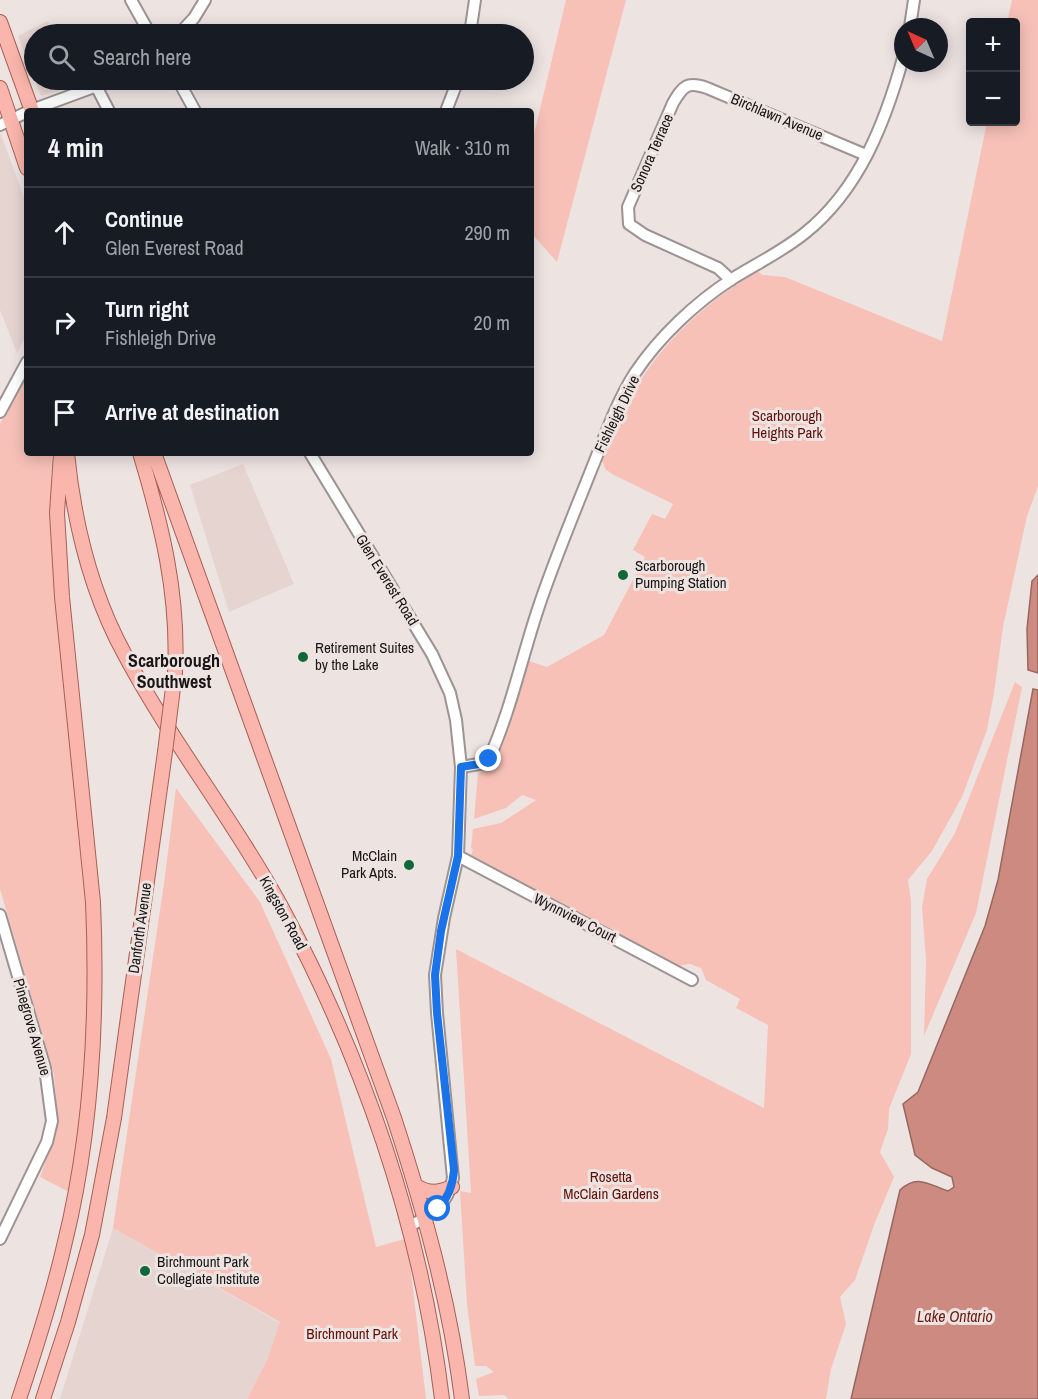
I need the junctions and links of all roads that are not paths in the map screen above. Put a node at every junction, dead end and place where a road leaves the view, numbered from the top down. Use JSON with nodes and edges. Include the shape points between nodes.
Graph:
{"nodes":[{"id":1,"x":131,"y":0,"type":"edge"},
{"id":2,"x":205,"y":0,"type":"edge"},
{"id":3,"x":475,"y":0,"type":"edge"},
{"id":4,"x":914,"y":0,"type":"edge"},
{"id":5,"x":911,"y":18,"type":"edge"},
{"id":6,"x":0,"y":22,"type":"edge"},
{"id":7,"x":144,"y":24,"type":"edge"},
{"id":8,"x":188,"y":24,"type":"edge"},
{"id":9,"x":471,"y":24,"type":"edge"},
{"id":10,"x":899,"y":72,"type":"edge"},
{"id":11,"x":686,"y":85,"type":"joint"},
{"id":12,"x":0,"y":88,"type":"edge"},
{"id":13,"x":85,"y":90,"type":"edge"},
{"id":14,"x":98,"y":90,"type":"edge"},
{"id":15,"x":183,"y":90,"type":"edge"},
{"id":16,"x":454,"y":90,"type":"edge"},
{"id":17,"x":29,"y":108,"type":"edge"},
{"id":18,"x":38,"y":108,"type":"edge"},
{"id":19,"x":107,"y":108,"type":"edge"},
{"id":20,"x":193,"y":108,"type":"edge"},
{"id":21,"x":447,"y":108,"type":"edge"},
{"id":22,"x":24,"y":114,"type":"edge"},
{"id":23,"x":6,"y":122,"type":"edge"},
{"id":24,"x":866,"y":155,"type":"junction"},
{"id":25,"x":24,"y":161,"type":"edge"},
{"id":26,"x":731,"y":280,"type":"junction"},
{"id":27,"x":24,"y":368,"type":"edge"},
{"id":28,"x":0,"y":412,"type":"edge"},
{"id":29,"x":61,"y":456,"type":"edge"},
{"id":30,"x":67,"y":456,"type":"edge"},
{"id":31,"x":141,"y":456,"type":"edge"},
{"id":32,"x":155,"y":456,"type":"edge"},
{"id":33,"x":312,"y":456,"type":"edge"},
{"id":34,"x":461,"y":767,"type":"junction"},
{"id":35,"x":458,"y":856,"type":"junction"},
{"id":36,"x":0,"y":915,"type":"edge"},
{"id":37,"x":692,"y":980,"type":"dead end"},
{"id":38,"x":416,"y":1186,"type":"junction"},
{"id":39,"x":452,"y":1187,"type":"junction"},
{"id":40,"x":425,"y":1219,"type":"junction"},
{"id":41,"x":409,"y":1226,"type":"junction"},
{"id":42,"x":0,"y":1239,"type":"edge"},
{"id":43,"x":19,"y":1399,"type":"edge"},
{"id":44,"x":43,"y":1399,"type":"edge"},
{"id":45,"x":442,"y":1399,"type":"edge"},
{"id":46,"x":462,"y":1399,"type":"edge"}],
"edges":[{"from":1,"to":7,"type":"street"},
{"from":2,"to":8,"type":"street"},
{"from":3,"to":9,"type":"street"},
{"from":4,"to":5,"type":"street"},
{"from":6,"to":17,"type":"main road"},
{"from":10,"to":24,"type":"street","name":"Fishleigh Drive","via":[[890,103]]},
{"from":11,"to":24,"type":"street","name":"Birchlawn Avenue","via":[[697,84]]},
{"from":11,"to":26,"type":"street","name":"Sonora Terrace","via":[[673,103],[628,207],[629,224],[718,268]]},
{"from":12,"to":23,"type":"main road"},
{"from":13,"to":18,"type":"street"},
{"from":14,"to":19,"type":"street"},
{"from":15,"to":20,"type":"street"},
{"from":16,"to":21,"type":"street"},
{"from":22,"to":23,"type":"street"},
{"from":23,"to":25,"type":"main road"},
{"from":24,"to":26,"type":"street","name":"Fishleigh Drive","via":[[856,175],[823,217],[804,234]]},
{"from":26,"to":34,"type":"street","name":"Fishleigh Drive","via":[[698,304],[667,335],[622,395],[569,522],[493,750],[485,763]]},
{"from":27,"to":28,"type":"street"},
{"from":29,"to":43,"type":"main road","via":[[57,513],[62,597],[93,902],[93,1048],[85,1138],[66,1238]]},
{"from":30,"to":41,"type":"main road","name":"Kingston Road","via":[[82,544],[107,616],[124,654],[282,909],[311,966],[373,1110]]},
{"from":31,"to":44,"type":"main road","name":"Danforth Avenue","bridge":true,"via":[[162,529],[171,582],[176,626],[175,672],[104,1177],[81,1278]]},
{"from":32,"to":38,"type":"main road","name":"Kingston Road"},
{"from":33,"to":34,"type":"street","name":"Glen Everest Road","via":[[442,673],[456,720]]},
{"from":34,"to":35,"type":"street","name":"Glen Everest Road"},
{"from":35,"to":37,"type":"street","name":"Wynnview Court"},
{"from":35,"to":39,"type":"street","name":"Glen Everest Road","via":[[435,975],[454,1170]]},
{"from":36,"to":42,"type":"street","name":"Pinegrove Avenue","via":[[45,1068],[52,1121],[47,1143]]},
{"from":38,"to":39,"type":"main road","via":[[433,1192]]},
{"from":38,"to":40,"type":"main road","name":"Kingston Road"},
{"from":39,"to":40,"type":"street","via":[[444,1202]]},
{"from":40,"to":41,"type":"street"},
{"from":40,"to":46,"type":"main road","name":"Kingston Road"},
{"from":41,"to":45,"type":"main road","name":"Kingston Road"}]}
